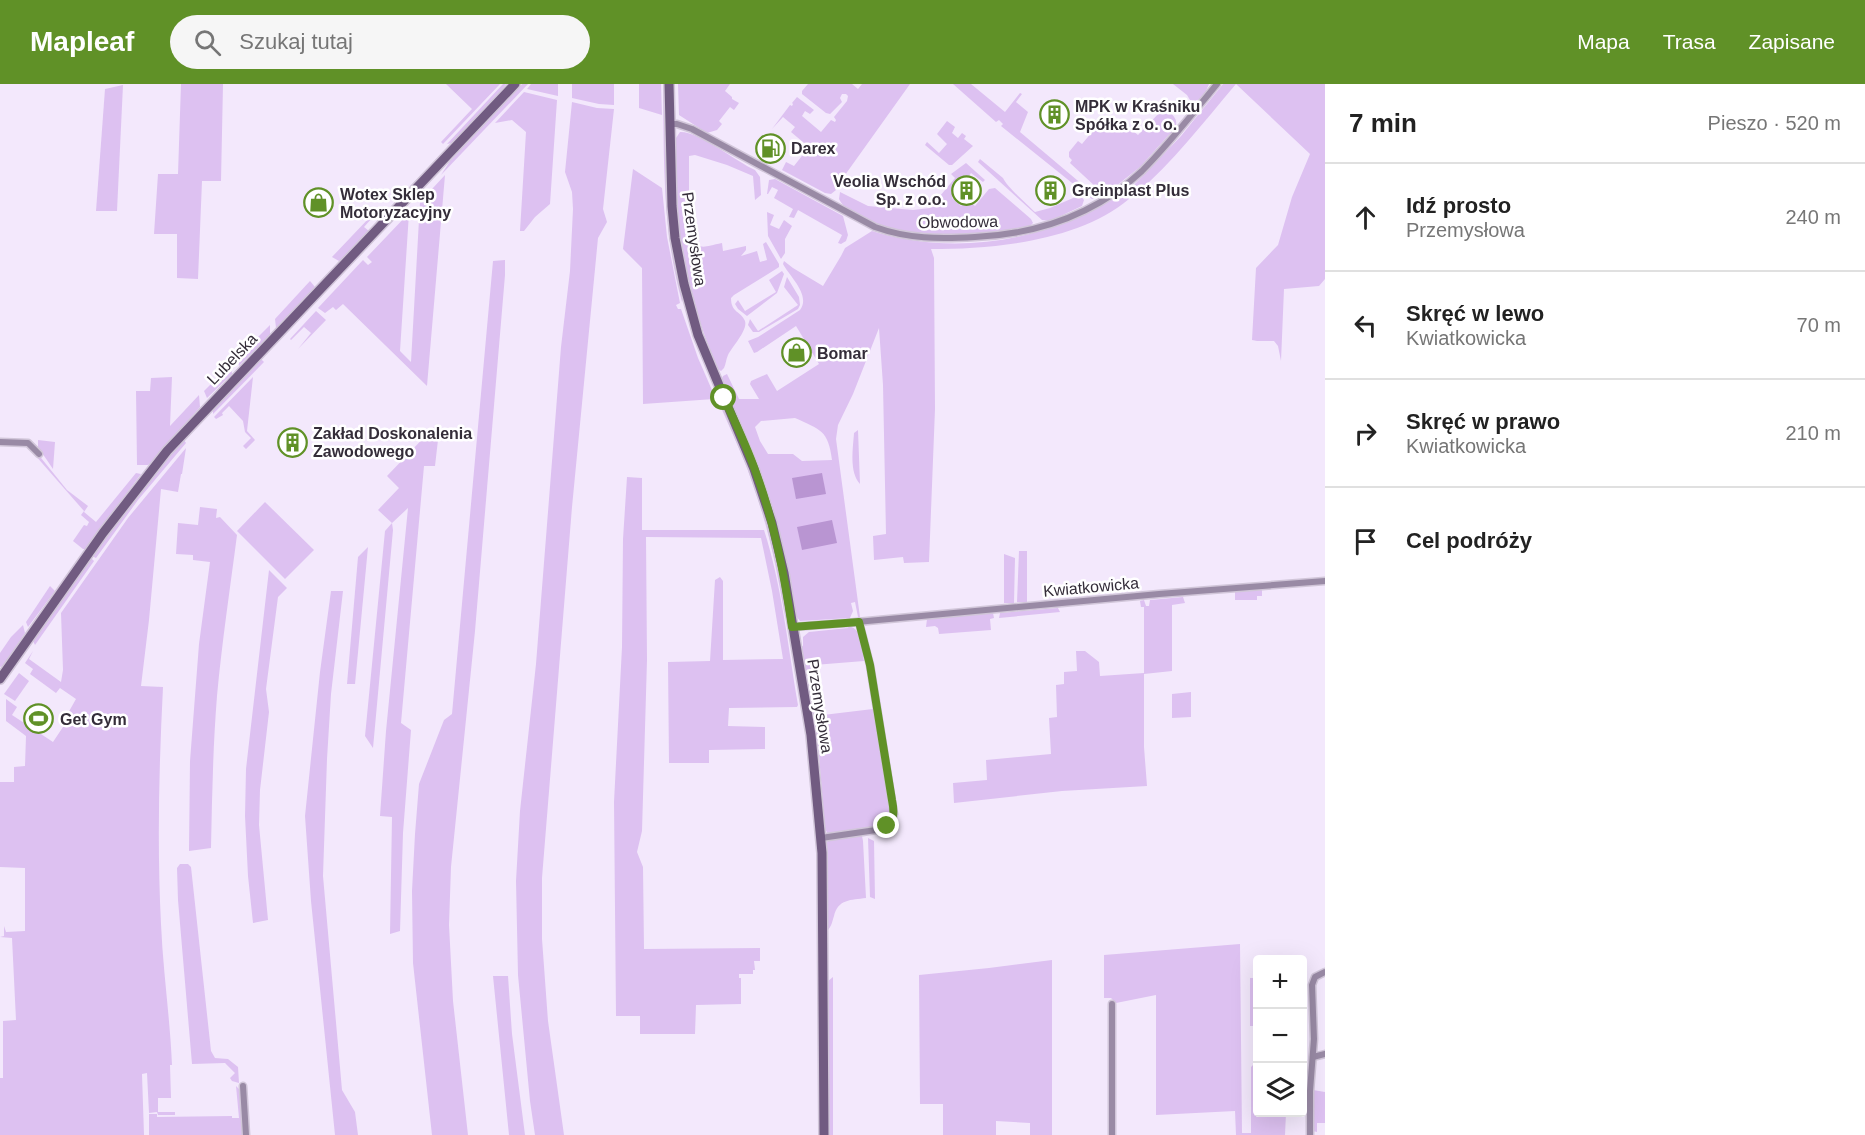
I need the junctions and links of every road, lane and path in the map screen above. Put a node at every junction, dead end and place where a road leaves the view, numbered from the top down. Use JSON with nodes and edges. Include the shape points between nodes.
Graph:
{"nodes":[{"id":1,"x":515,"y":84,"type":"edge"},
{"id":2,"x":669,"y":84,"type":"edge"},
{"id":3,"x":1217,"y":84,"type":"edge"},
{"id":4,"x":670,"y":124,"type":"junction"},
{"id":5,"x":0,"y":442,"type":"edge"},
{"id":6,"x":39,"y":454,"type":"dead end"},
{"id":7,"x":1325,"y":581,"type":"edge"},
{"id":8,"x":859,"y":622,"type":"junction"},
{"id":9,"x":792,"y":627,"type":"junction"},
{"id":10,"x":0,"y":679,"type":"edge"},
{"id":11,"x":821,"y":838,"type":"junction"},
{"id":12,"x":1325,"y":972,"type":"edge"},
{"id":13,"x":1112,"y":1004,"type":"dead end"},
{"id":14,"x":1325,"y":1054,"type":"edge"},
{"id":15,"x":1313,"y":1057,"type":"junction"},
{"id":16,"x":243,"y":1086,"type":"dead end"},
{"id":17,"x":246,"y":1135,"type":"edge"},
{"id":18,"x":824,"y":1135,"type":"edge"},
{"id":19,"x":1112,"y":1135,"type":"edge"},
{"id":20,"x":1310,"y":1135,"type":"edge"}],
"edges":[{"from":1,"to":10,"type":"main road","name":"Lubelska","via":[[167,451],[103,533]]},
{"from":2,"to":4,"type":"main road","name":"Przemysłowa"},
{"from":3,"to":4,"type":"street","name":"Obwodowa","via":[[1150,162],[1104,199],[1074,216],[1042,227],[979,237],[904,236],[875,227],[692,129]]},
{"from":4,"to":9,"type":"main road","name":"Przemysłowa","via":[[672,206],[684,284],[695,326],[762,490],[779,551]]},
{"from":5,"to":6,"type":"street","via":[[28,443]]},
{"from":7,"to":8,"type":"street","name":"Kwiatkowicka"},
{"from":8,"to":9,"type":"street","name":"Kwiatkowicka"},
{"from":8,"to":11,"type":"street","via":[[870,665],[894,814],[883,829]]},
{"from":9,"to":11,"type":"main road","name":"Przemysłowa","via":[[811,735]]},
{"from":11,"to":18,"type":"main road","name":"Przemysłowa"},
{"from":12,"to":15,"type":"street","via":[[1315,977],[1312,985]]},
{"from":13,"to":19,"type":"street"},
{"from":14,"to":15,"type":"street"},
{"from":15,"to":20,"type":"street"},
{"from":16,"to":17,"type":"street"}]}
